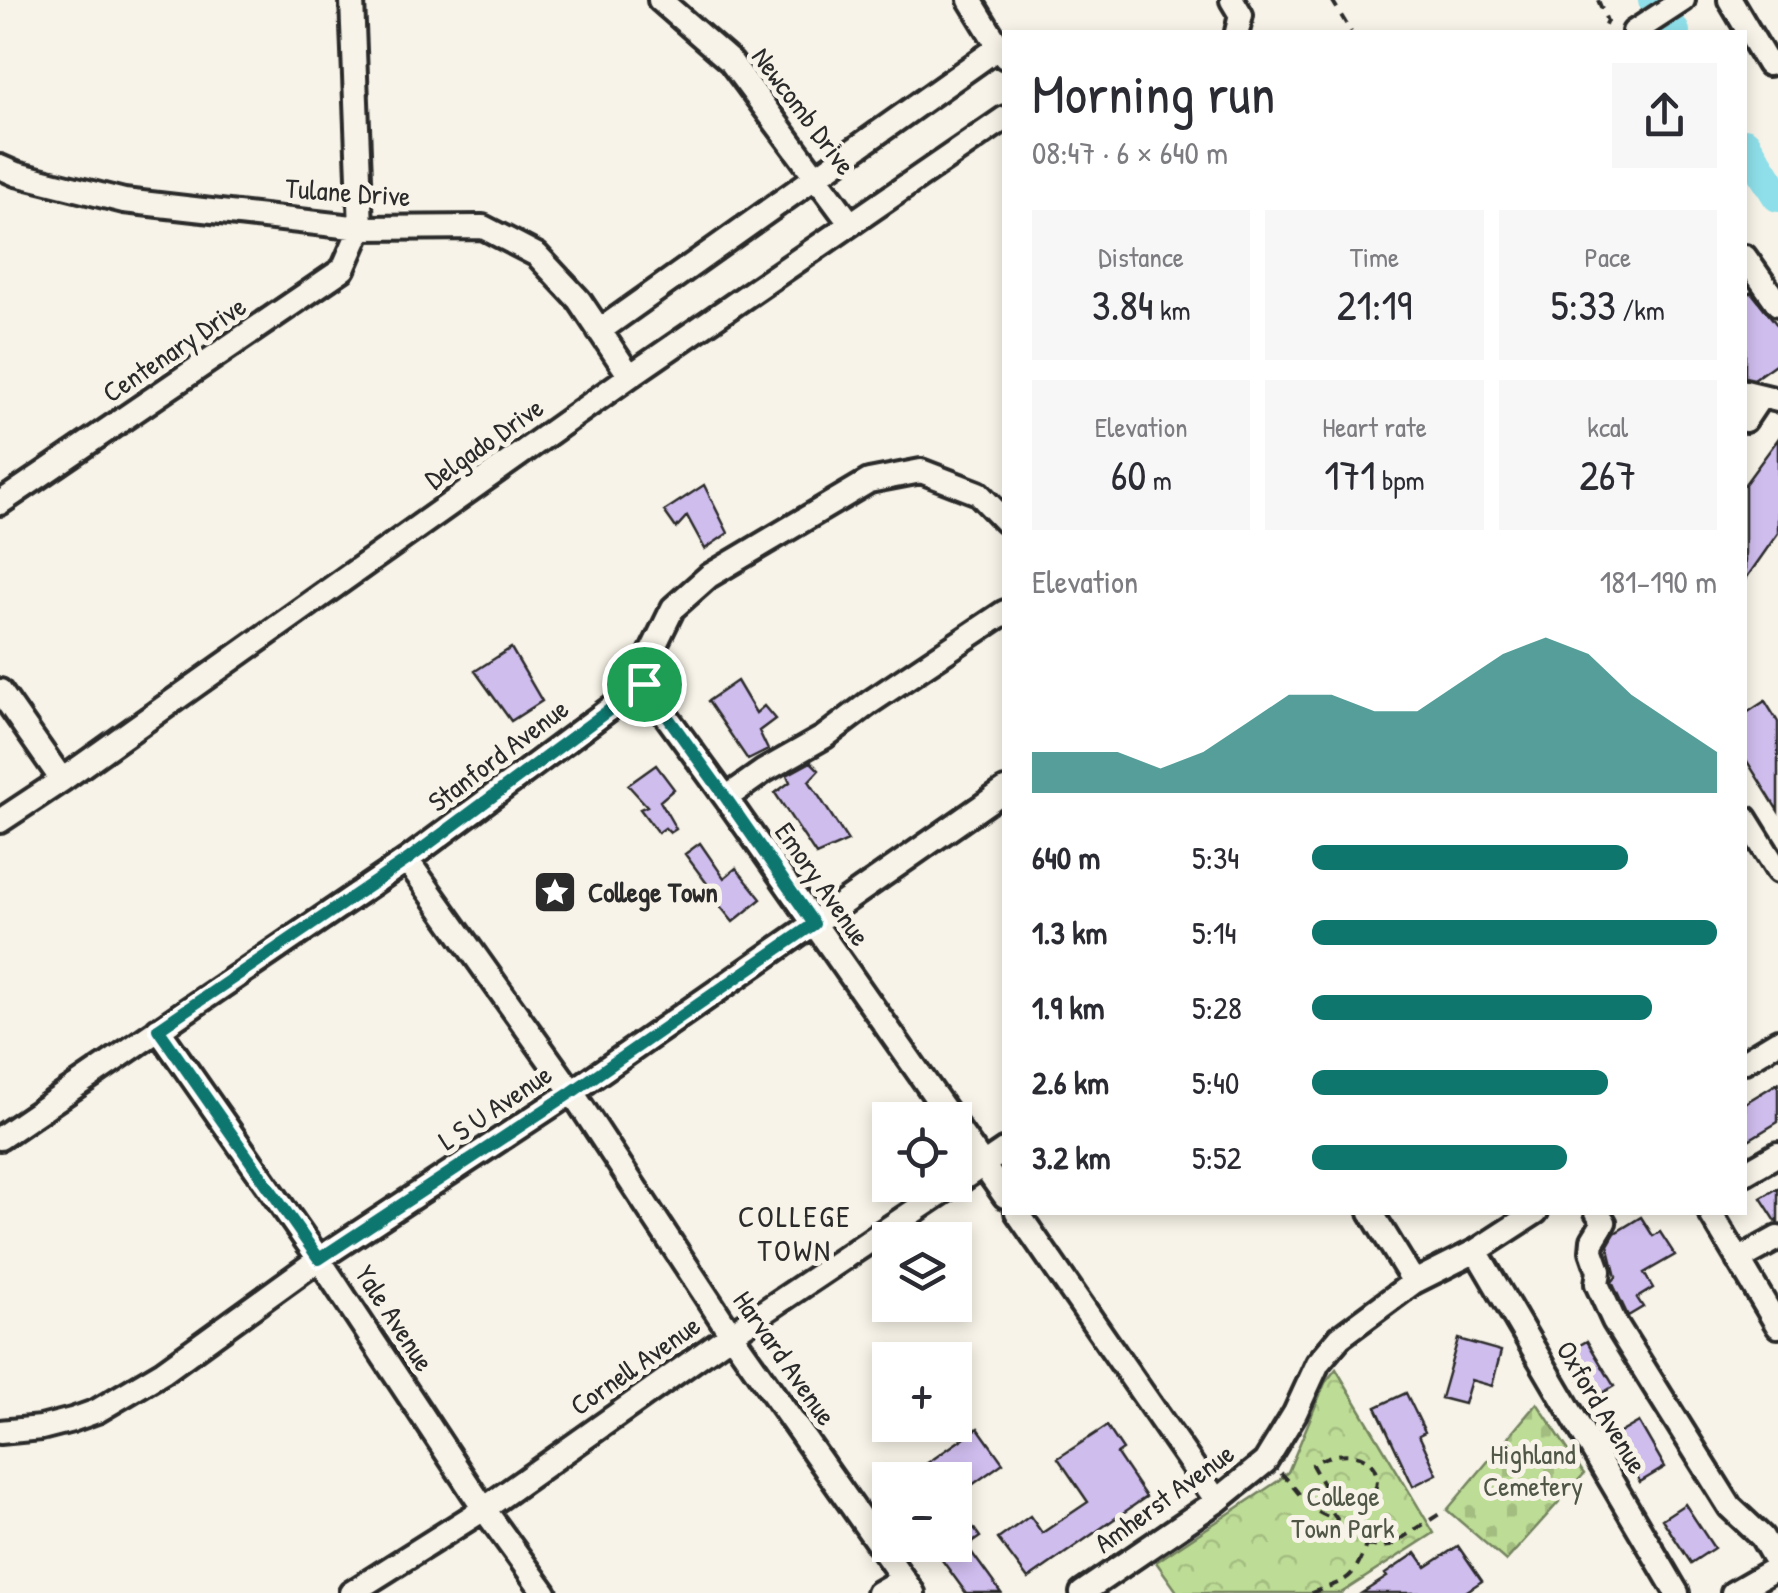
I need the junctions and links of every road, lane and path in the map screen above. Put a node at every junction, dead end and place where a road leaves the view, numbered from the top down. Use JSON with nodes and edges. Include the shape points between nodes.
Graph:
{"nodes":[{"id":1,"x":352,"y":0,"type":"edge"},
{"id":2,"x":660,"y":0,"type":"edge"},
{"id":3,"x":970,"y":0,"type":"edge"},
{"id":4,"x":1232,"y":0,"type":"edge"},
{"id":5,"x":1332,"y":0,"type":"edge"},
{"id":6,"x":1598,"y":0,"type":"edge"},
{"id":7,"x":1683,"y":0,"type":"edge"},
{"id":8,"x":1730,"y":0,"type":"edge"},
{"id":9,"x":1238,"y":30,"type":"edge"},
{"id":10,"x":1351,"y":30,"type":"edge"},
{"id":11,"x":1604,"y":30,"type":"edge"},
{"id":12,"x":1637,"y":30,"type":"edge"},
{"id":13,"x":1002,"y":52,"type":"edge"},
{"id":14,"x":1768,"y":64,"type":"dead end"},
{"id":15,"x":1002,"y":120,"type":"edge"},
{"id":16,"x":5,"y":177,"type":"edge"},
{"id":17,"x":816,"y":178,"type":"junction"},
{"id":18,"x":850,"y":224,"type":"junction"},
{"id":19,"x":361,"y":228,"type":"junction"},
{"id":20,"x":1747,"y":260,"type":"edge"},
{"id":21,"x":1778,"y":304,"type":"edge"},
{"id":22,"x":600,"y":330,"type":"junction"},
{"id":23,"x":630,"y":376,"type":"junction"},
{"id":24,"x":1761,"y":396,"type":"edge"},
{"id":25,"x":1747,"y":417,"type":"edge"},
{"id":26,"x":0,"y":503,"type":"edge"},
{"id":27,"x":1002,"y":518,"type":"edge"},
{"id":28,"x":1002,"y":614,"type":"edge"},
{"id":29,"x":644,"y":684,"type":"junction"},
{"id":30,"x":0,"y":690,"type":"edge"},
{"id":31,"x":62,"y":780,"type":"junction"},
{"id":32,"x":1002,"y":792,"type":"edge"},
{"id":33,"x":726,"y":798,"type":"junction"},
{"id":34,"x":0,"y":821,"type":"edge"},
{"id":35,"x":1747,"y":821,"type":"edge"},
{"id":36,"x":407,"y":860,"type":"junction"},
{"id":37,"x":1778,"y":871,"type":"edge"},
{"id":38,"x":814,"y":924,"type":"junction"},
{"id":39,"x":158,"y":1029,"type":"junction"},
{"id":40,"x":1778,"y":1042,"type":"edge"},
{"id":41,"x":1747,"y":1061,"type":"edge"},
{"id":42,"x":572,"y":1092,"type":"junction"},
{"id":43,"x":939,"y":1102,"type":"edge"},
{"id":44,"x":0,"y":1138,"type":"edge"},
{"id":45,"x":972,"y":1149,"type":"edge"},
{"id":46,"x":1002,"y":1152,"type":"edge"},
{"id":47,"x":1778,"y":1154,"type":"edge"},
{"id":48,"x":983,"y":1165,"type":"junction"},
{"id":49,"x":972,"y":1172,"type":"edge"},
{"id":50,"x":1747,"y":1172,"type":"edge"},
{"id":51,"x":1002,"y":1192,"type":"edge"},
{"id":52,"x":927,"y":1202,"type":"edge"},
{"id":53,"x":1019,"y":1215,"type":"edge"},
{"id":54,"x":1372,"y":1215,"type":"edge"},
{"id":55,"x":1531,"y":1215,"type":"edge"},
{"id":56,"x":1600,"y":1215,"type":"edge"},
{"id":57,"x":1712,"y":1215,"type":"edge"},
{"id":58,"x":1778,"y":1238,"type":"edge"},
{"id":59,"x":1476,"y":1251,"type":"junction"},
{"id":60,"x":319,"y":1259,"type":"junction"},
{"id":61,"x":1738,"y":1260,"type":"junction"},
{"id":62,"x":1414,"y":1282,"type":"junction"},
{"id":63,"x":1778,"y":1326,"type":"edge"},
{"id":64,"x":731,"y":1334,"type":"junction"},
{"id":65,"x":0,"y":1432,"type":"edge"},
{"id":66,"x":1265,"y":1462,"type":"junction"},
{"id":67,"x":1217,"y":1501,"type":"junction"},
{"id":68,"x":484,"y":1509,"type":"junction"},
{"id":69,"x":1444,"y":1511,"type":"dead end"},
{"id":70,"x":1337,"y":1519,"type":"junction"},
{"id":71,"x":1352,"y":1520,"type":"junction"},
{"id":72,"x":1366,"y":1544,"type":"junction"},
{"id":73,"x":1778,"y":1566,"type":"edge"},
{"id":74,"x":908,"y":1586,"type":"edge"},
{"id":75,"x":351,"y":1593,"type":"edge"},
{"id":76,"x":545,"y":1593,"type":"edge"},
{"id":77,"x":878,"y":1593,"type":"edge"},
{"id":78,"x":1082,"y":1593,"type":"edge"},
{"id":79,"x":1311,"y":1593,"type":"edge"},
{"id":80,"x":1678,"y":1593,"type":"edge"},
{"id":81,"x":1733,"y":1593,"type":"edge"}],
"edges":[{"from":1,"to":19,"type":"street"},
{"from":2,"to":17,"type":"street","name":"Newcomb Drive","via":[[731,62]]},
{"from":3,"to":13,"type":"street"},
{"from":4,"to":9,"type":"street","via":[[1242,15]]},
{"from":5,"to":10,"type":"path"},
{"from":6,"to":11,"type":"path"},
{"from":7,"to":12,"type":"street"},
{"from":8,"to":14,"type":"street"},
{"from":13,"to":17,"type":"street"},
{"from":15,"to":18,"type":"street","name":"Delgado Drive"},
{"from":16,"to":19,"type":"street","name":"Tulane Drive","via":[[124,201]]},
{"from":17,"to":18,"type":"street","name":"Newcomb Drive"},
{"from":17,"to":22,"type":"street"},
{"from":18,"to":23,"type":"street","name":"Delgado Drive"},
{"from":19,"to":22,"type":"street","name":"Tulane Drive","via":[[483,227],[538,255]]},
{"from":19,"to":26,"type":"street","name":"Centenary Drive","via":[[344,269]]},
{"from":20,"to":21,"type":"street"},
{"from":22,"to":23,"type":"street","name":"Tulane Drive"},
{"from":23,"to":31,"type":"street","name":"Delgado Drive"},
{"from":24,"to":25,"type":"street"},
{"from":27,"to":29,"type":"street","via":[[978,493],[920,471],[869,481],[709,576],[674,608],[648,659]]},
{"from":28,"to":33,"type":"street"},
{"from":29,"to":33,"type":"street","name":"Emory Avenue"},
{"from":29,"to":36,"type":"street","name":"Stanford Avenue"},
{"from":30,"to":31,"type":"street"},
{"from":31,"to":34,"type":"street","name":"Delgado Drive"},
{"from":32,"to":38,"type":"street","name":"L S U Avenue"},
{"from":33,"to":38,"type":"street","name":"Emory Avenue"},
{"from":35,"to":37,"type":"street"},
{"from":36,"to":39,"type":"street","name":"Stanford Avenue"},
{"from":36,"to":42,"type":"street","name":"Harvard Avenue"},
{"from":38,"to":42,"type":"street","name":"L S U Avenue"},
{"from":38,"to":43,"type":"street","name":"Emory Avenue"},
{"from":39,"to":44,"type":"street","name":"Stanford Avenue"},
{"from":39,"to":60,"type":"street","name":"Yale Avenue"},
{"from":40,"to":41,"type":"street"},
{"from":42,"to":60,"type":"street","name":"L S U Avenue"},
{"from":42,"to":64,"type":"street","name":"Harvard Avenue"},
{"from":45,"to":48,"type":"street","name":"Emory Avenue"},
{"from":46,"to":48,"type":"street","name":"Cornell Avenue"},
{"from":47,"to":50,"type":"street"},
{"from":48,"to":49,"type":"street","name":"Cornell Avenue"},
{"from":48,"to":51,"type":"street","name":"Emory Avenue"},
{"from":52,"to":64,"type":"street","name":"Cornell Avenue"},
{"from":53,"to":67,"type":"street"},
{"from":54,"to":62,"type":"street"},
{"from":55,"to":59,"type":"street","name":"Amherst Avenue"},
{"from":56,"to":73,"type":"street","via":[[1604,1222],[1592,1251],[1614,1321],[1730,1507],[1762,1537]]},
{"from":57,"to":61,"type":"street"},
{"from":58,"to":61,"type":"street"},
{"from":59,"to":62,"type":"street","name":"Amherst Avenue"},
{"from":59,"to":80,"type":"street","name":"Oxford Avenue"},
{"from":60,"to":65,"type":"street","name":"L S U Avenue","via":[[98,1411]]},
{"from":60,"to":68,"type":"street","name":"Yale Avenue"},
{"from":61,"to":63,"type":"street"},
{"from":62,"to":66,"type":"street","name":"Amherst Avenue","via":[[1340,1337]]},
{"from":64,"to":68,"type":"street","name":"Cornell Avenue"},
{"from":64,"to":74,"type":"street","name":"Harvard Avenue"},
{"from":66,"to":67,"type":"street","name":"Amherst Avenue"},
{"from":66,"to":70,"type":"path","via":[[1316,1513]]},
{"from":67,"to":78,"type":"street","name":"Amherst Avenue"},
{"from":68,"to":75,"type":"street","name":"Cornell Avenue"},
{"from":68,"to":76,"type":"street","name":"Yale Avenue"},
{"from":69,"to":72,"type":"path","via":[[1390,1546]]},
{"from":70,"to":71,"type":"path"},
{"from":70,"to":71,"type":"path","via":[[1312,1465],[1323,1456],[1345,1454],[1371,1464],[1377,1480]]},
{"from":71,"to":72,"type":"path"},
{"from":72,"to":79,"type":"path","via":[[1354,1573]]},
{"from":73,"to":81,"type":"street"},
{"from":74,"to":77,"type":"street"}]}
